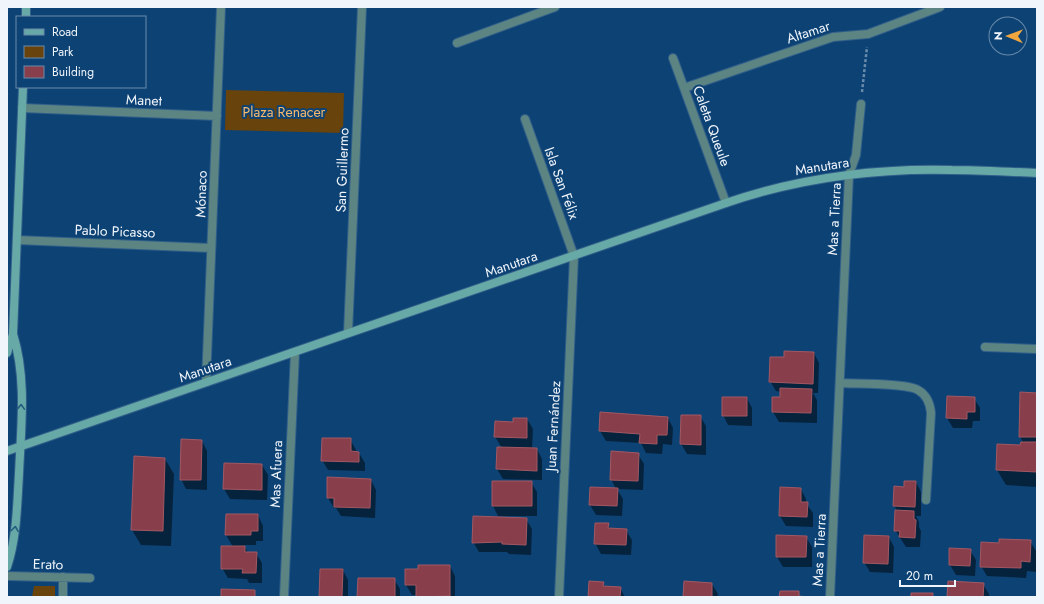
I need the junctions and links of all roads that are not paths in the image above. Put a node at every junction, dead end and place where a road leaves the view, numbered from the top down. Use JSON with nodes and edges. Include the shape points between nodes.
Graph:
{"nodes":[{"id":1,"x":221,"y":7,"type":"edge"},
{"id":2,"x":362,"y":7,"type":"edge"},
{"id":3,"x":555,"y":7,"type":"edge"},
{"id":4,"x":940,"y":7,"type":"edge"},
{"id":5,"x":533,"y":11,"type":"edge"},
{"id":6,"x":457,"y":43,"type":"dead end"},
{"id":7,"x":673,"y":58,"type":"dead end"},
{"id":8,"x":23,"y":88,"type":"edge"},
{"id":9,"x":684,"y":88,"type":"junction"},
{"id":10,"x":861,"y":104,"type":"road end"},
{"id":11,"x":22,"y":108,"type":"junction"},
{"id":12,"x":217,"y":116,"type":"junction"},
{"id":13,"x":525,"y":119,"type":"dead end"},
{"id":14,"x":1037,"y":173,"type":"edge"},
{"id":15,"x":849,"y":175,"type":"junction"},
{"id":16,"x":726,"y":203,"type":"junction"},
{"id":17,"x":17,"y":240,"type":"junction"},
{"id":18,"x":211,"y":248,"type":"junction"},
{"id":19,"x":574,"y":256,"type":"junction"},
{"id":20,"x":348,"y":333,"type":"junction"},
{"id":21,"x":13,"y":334,"type":"junction"},
{"id":22,"x":984,"y":347,"type":"dead end"},
{"id":23,"x":1037,"y":349,"type":"edge"},
{"id":24,"x":295,"y":352,"type":"junction"},
{"id":25,"x":7,"y":353,"type":"edge"},
{"id":26,"x":206,"y":382,"type":"junction"},
{"id":27,"x":840,"y":383,"type":"junction"},
{"id":28,"x":20,"y":446,"type":"junction"},
{"id":29,"x":7,"y":451,"type":"edge"},
{"id":30,"x":926,"y":500,"type":"dead end"},
{"id":31,"x":7,"y":567,"type":"edge"},
{"id":32,"x":7,"y":576,"type":"edge"},
{"id":33,"x":63,"y":578,"type":"junction"},
{"id":34,"x":90,"y":578,"type":"dead end"},
{"id":35,"x":63,"y":597,"type":"edge"},
{"id":36,"x":284,"y":597,"type":"edge"},
{"id":37,"x":558,"y":597,"type":"edge"},
{"id":38,"x":830,"y":597,"type":"edge"}],
"edges":[{"from":1,"to":12,"type":"street","name":"Mónaco"},
{"from":2,"to":20,"type":"street","name":"San Guillermo"},
{"from":3,"to":5,"type":"street"},
{"from":4,"to":9,"type":"street","name":"Altamar","via":[[868,34],[833,37]]},
{"from":5,"to":6,"type":"street"},
{"from":7,"to":9,"type":"street","name":"Caleta Queule"},
{"from":8,"to":11,"type":"main road"},
{"from":9,"to":16,"type":"street","name":"Caleta Queule"},
{"from":10,"to":15,"type":"street","name":"Mas a Tierra","via":[[856,156]]},
{"from":11,"to":12,"type":"street","name":"Manet"},
{"from":11,"to":17,"type":"main road"},
{"from":12,"to":18,"type":"street","name":"Mónaco"},
{"from":13,"to":19,"type":"street","name":"Isla San Félix"},
{"from":14,"to":15,"type":"main road","name":"Manutara","via":[[938,170]]},
{"from":15,"to":16,"type":"main road","name":"Manutara","via":[[780,187]]},
{"from":15,"to":27,"type":"street","name":"Mas a Tierra"},
{"from":16,"to":19,"type":"main road","name":"Manutara"},
{"from":17,"to":18,"type":"street","name":"Pablo Picasso"},
{"from":17,"to":21,"type":"main road"},
{"from":18,"to":26,"type":"street","name":"Mónaco"},
{"from":19,"to":20,"type":"main road","name":"Manutara"},
{"from":19,"to":37,"type":"street","name":"Juan Fernández"},
{"from":20,"to":24,"type":"main road","name":"Manutara"},
{"from":21,"to":25,"type":"main road"},
{"from":28,"to":21,"type":"main road","one_way":true,"via":[[22,375]]},
{"from":22,"to":23,"type":"street"},
{"from":24,"to":26,"type":"main road","name":"Manutara"},
{"from":24,"to":36,"type":"street","name":"Mas Afuera"},
{"from":26,"to":28,"type":"main road","name":"Manutara"},
{"from":27,"to":30,"type":"street","via":[[911,387],[923,393],[928,399],[931,413]]},
{"from":27,"to":38,"type":"street","name":"Mas a Tierra"},
{"from":28,"to":29,"type":"main road","name":"Manutara"},
{"from":31,"to":28,"type":"main road","one_way":true,"via":[[15,528]]},
{"from":32,"to":33,"type":"street","name":"Erato"},
{"from":33,"to":34,"type":"street","name":"Erato"},
{"from":33,"to":35,"type":"street"}]}
